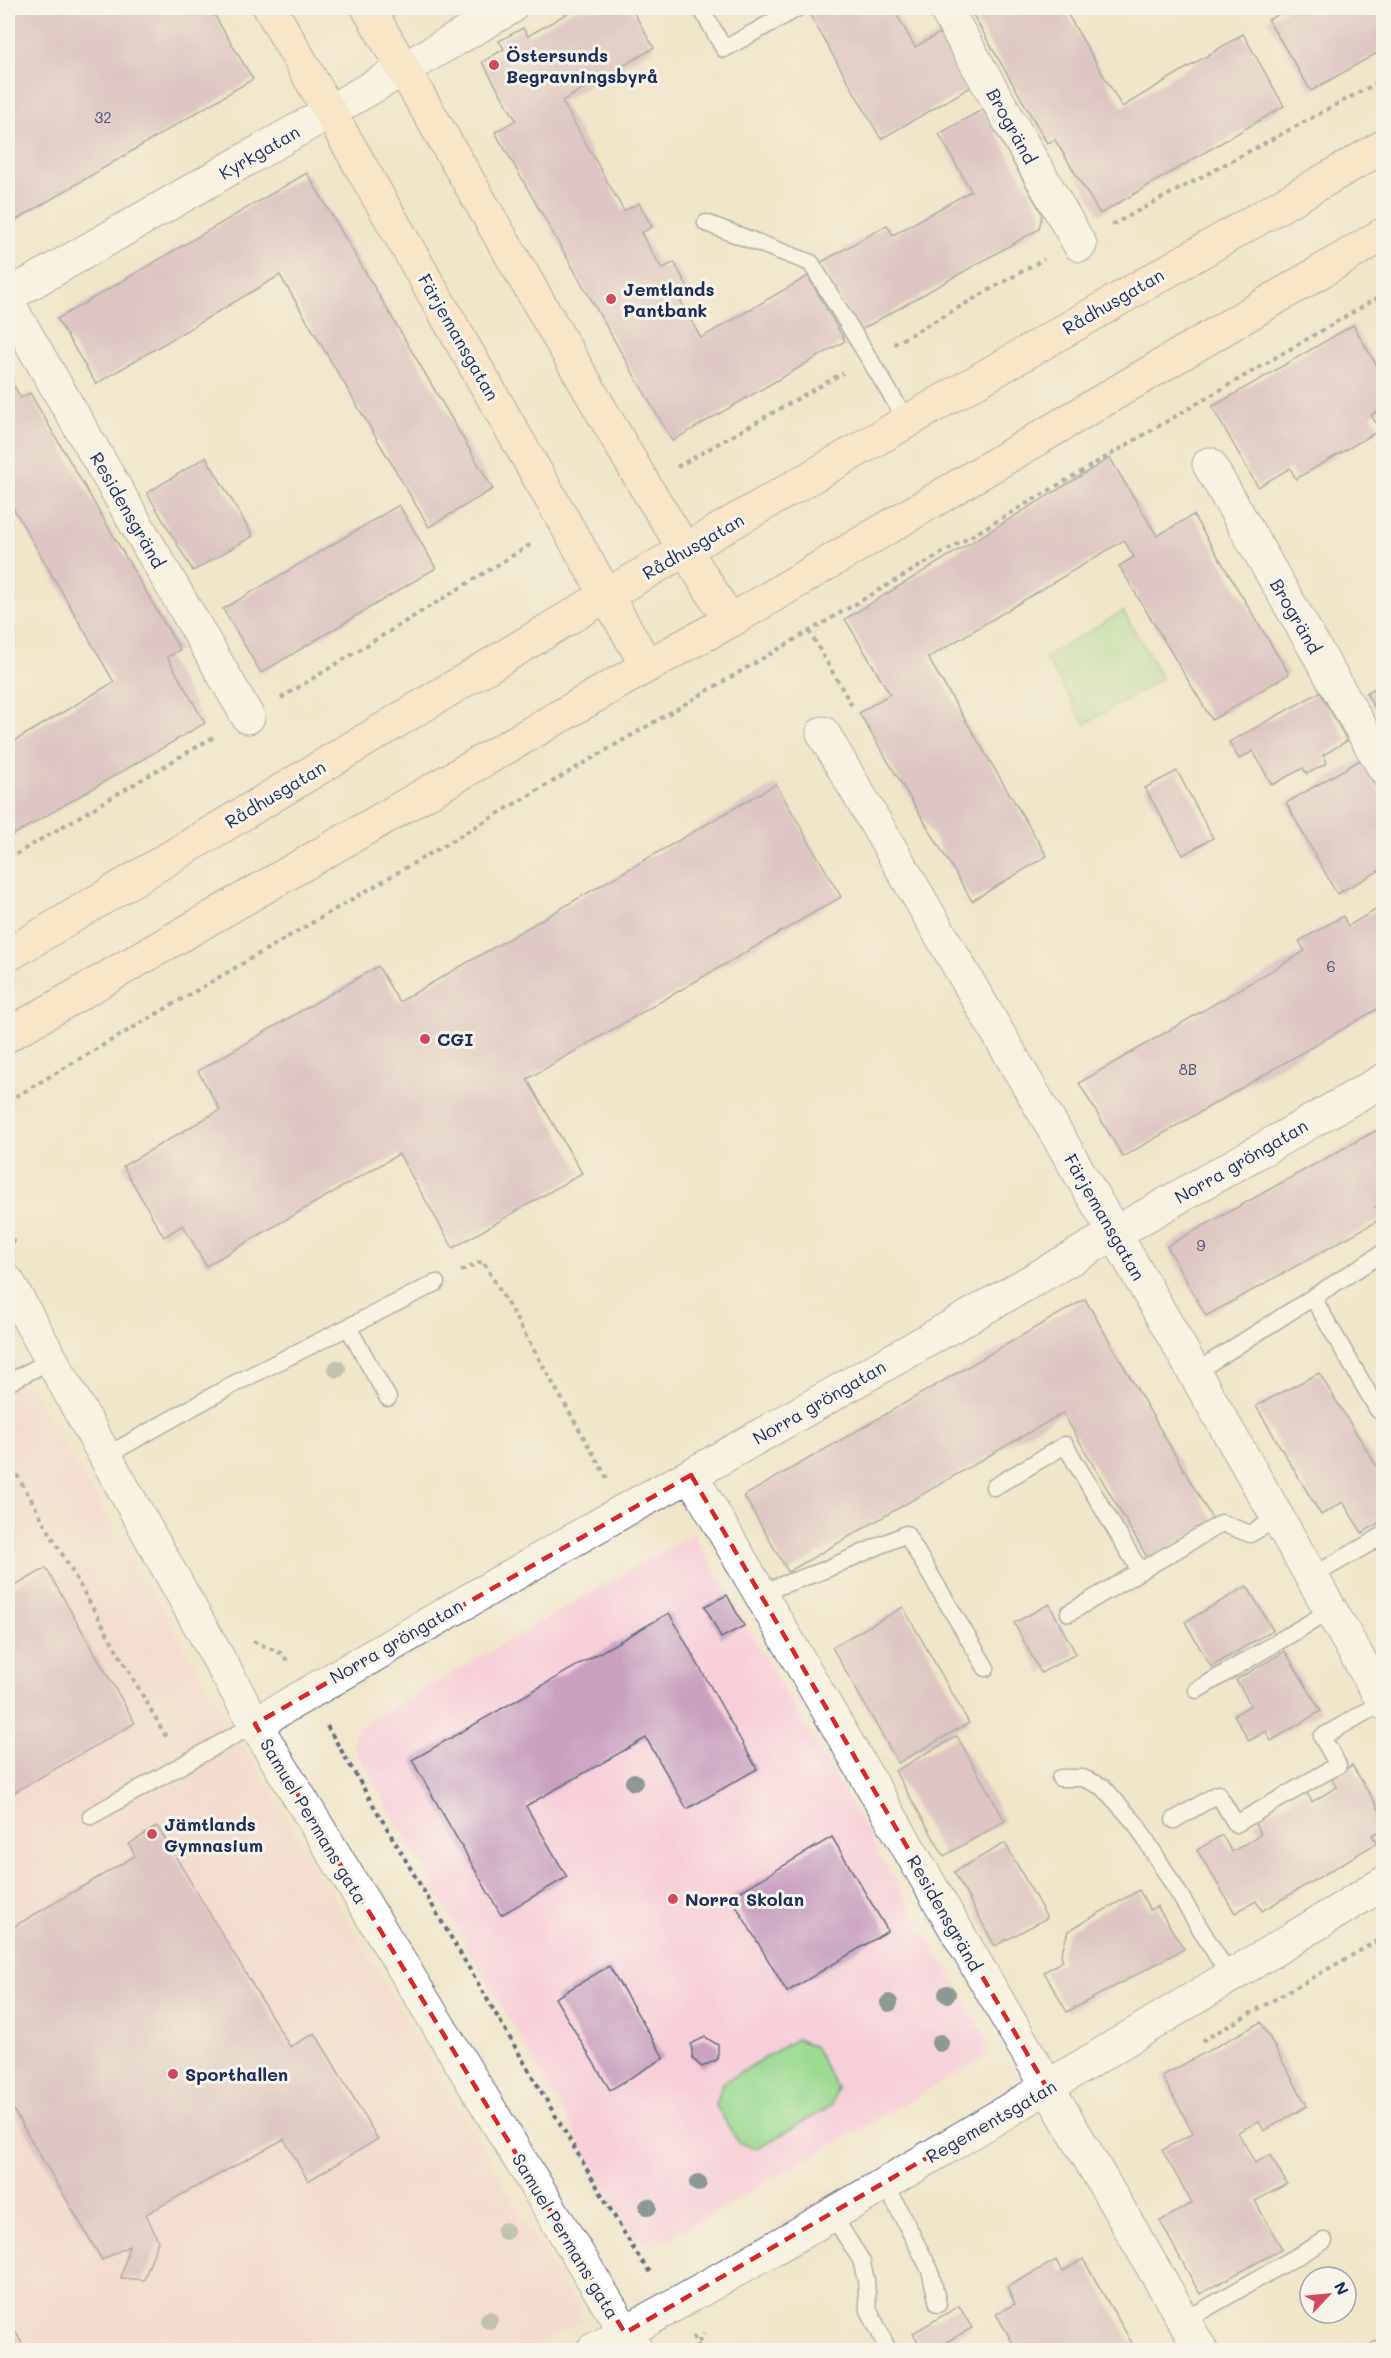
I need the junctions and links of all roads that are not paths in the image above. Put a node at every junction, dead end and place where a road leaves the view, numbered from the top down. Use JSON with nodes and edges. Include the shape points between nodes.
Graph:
{"nodes":[{"id":1,"x":270,"y":8,"type":"edge"},
{"id":2,"x":368,"y":8,"type":"edge"},
{"id":3,"x":510,"y":8,"type":"edge"},
{"id":4,"x":701,"y":8,"type":"edge"},
{"id":5,"x":798,"y":8,"type":"edge"},
{"id":6,"x":945,"y":8,"type":"edge"},
{"id":7,"x":404,"y":69,"type":"junction"},
{"id":8,"x":330,"y":111,"type":"junction"},
{"id":9,"x":1383,"y":146,"type":"edge"},
{"id":10,"x":706,"y":223,"type":"dead end"},
{"id":11,"x":1383,"y":234,"type":"edge"},
{"id":12,"x":1080,"y":245,"type":"road end"},
{"id":13,"x":8,"y":296,"type":"edge"},
{"id":14,"x":8,"y":303,"type":"edge"},
{"id":15,"x":907,"y":421,"type":"junction"},
{"id":16,"x":1209,"y":464,"type":"dead end"},
{"id":17,"x":686,"y":551,"type":"junction"},
{"id":18,"x":605,"y":596,"type":"junction"},
{"id":19,"x":730,"y":621,"type":"junction"},
{"id":20,"x":647,"y":666,"type":"junction"},
{"id":21,"x":248,"y":717,"type":"road end"},
{"id":22,"x":823,"y":733,"type":"road end"},
{"id":23,"x":1383,"y":768,"type":"edge"},
{"id":24,"x":8,"y":956,"type":"edge"},
{"id":25,"x":8,"y":1035,"type":"edge"},
{"id":26,"x":1383,"y":1080,"type":"edge"},
{"id":27,"x":1115,"y":1234,"type":"junction"},
{"id":28,"x":1383,"y":1252,"type":"edge"},
{"id":29,"x":8,"y":1282,"type":"edge"},
{"id":30,"x":436,"y":1283,"type":"road end"},
{"id":31,"x":1313,"y":1298,"type":"junction"},
{"id":32,"x":349,"y":1329,"type":"junction"},
{"id":33,"x":51,"y":1360,"type":"junction"},
{"id":34,"x":1194,"y":1373,"type":"junction"},
{"id":35,"x":8,"y":1383,"type":"edge"},
{"id":36,"x":388,"y":1398,"type":"dead end"},
{"id":37,"x":1383,"y":1411,"type":"edge"},
{"id":38,"x":104,"y":1457,"type":"junction"},
{"id":39,"x":691,"y":1475,"type":"junction"},
{"id":40,"x":994,"y":1487,"type":"dead end"},
{"id":41,"x":1278,"y":1518,"type":"junction"},
{"id":42,"x":1382,"y":1539,"type":"edge"},
{"id":43,"x":1140,"y":1571,"type":"junction"},
{"id":44,"x":1311,"y":1577,"type":"junction"},
{"id":45,"x":759,"y":1593,"type":"junction"},
{"id":46,"x":1331,"y":1610,"type":"junction"},
{"id":47,"x":1069,"y":1612,"type":"dead end"},
{"id":48,"x":986,"y":1668,"type":"dead end"},
{"id":49,"x":1197,"y":1690,"type":"dead end"},
{"id":50,"x":1383,"y":1702,"type":"edge"},
{"id":51,"x":255,"y":1724,"type":"junction"},
{"id":52,"x":1060,"y":1779,"type":"dead end"},
{"id":53,"x":91,"y":1816,"type":"dead end"},
{"id":54,"x":1174,"y":1820,"type":"dead end"},
{"id":55,"x":1383,"y":1883,"type":"edge"},
{"id":56,"x":1230,"y":1977,"type":"junction"},
{"id":57,"x":1047,"y":2088,"type":"junction"},
{"id":58,"x":885,"y":2183,"type":"junction"},
{"id":59,"x":832,"y":2214,"type":"junction"},
{"id":60,"x":1324,"y":2241,"type":"dead end"},
{"id":61,"x":938,"y":2304,"type":"dead end"},
{"id":62,"x":1184,"y":2321,"type":"junction"},
{"id":63,"x":631,"y":2342,"type":"edge"},
{"id":64,"x":1383,"y":2347,"type":"edge"},
{"id":65,"x":593,"y":2350,"type":"edge"},
{"id":66,"x":888,"y":2350,"type":"edge"},
{"id":67,"x":1201,"y":2350,"type":"edge"},
{"id":68,"x":1377,"y":2350,"type":"edge"}],
"edges":[{"from":1,"to":8,"type":"main road","name":"Färjemansgatan"},
{"from":2,"to":7,"type":"main road"},
{"from":3,"to":7,"type":"street","name":"Kyrkgatan"},
{"from":4,"to":5,"type":"lane","via":[[724,49]]},
{"from":6,"to":12,"type":"street","name":"Brogränd"},
{"from":7,"to":8,"type":"street","name":"Kyrkgatan"},
{"from":7,"to":17,"type":"main road"},
{"from":8,"to":13,"type":"street","name":"Kyrkgatan"},
{"from":8,"to":18,"type":"main road","name":"Färjemansgatan"},
{"from":9,"to":15,"type":"main road","name":"Rådhusgatan"},
{"from":10,"to":15,"type":"lane","via":[[811,263]]},
{"from":11,"to":19,"type":"main road"},
{"from":14,"to":21,"type":"street","name":"Residensgränd"},
{"from":15,"to":17,"type":"main road","name":"Rådhusgatan"},
{"from":16,"to":23,"type":"street","name":"Brogränd"},
{"from":17,"to":18,"type":"main road","name":"Rådhusgatan"},
{"from":17,"to":19,"type":"main road"},
{"from":18,"to":20,"type":"main road","name":"Färjemansgatan"},
{"from":18,"to":24,"type":"main road","name":"Rådhusgatan"},
{"from":19,"to":20,"type":"main road"},
{"from":20,"to":25,"type":"main road"},
{"from":22,"to":27,"type":"street","name":"Färjemansgatan"},
{"from":26,"to":27,"type":"street","name":"Norra gröngatan"},
{"from":27,"to":34,"type":"street","name":"Färjemansgatan"},
{"from":27,"to":39,"type":"street","name":"Norra gröngatan"},
{"from":28,"to":31,"type":"lane"},
{"from":29,"to":33,"type":"street","name":"Samuel Permans gata"},
{"from":30,"to":32,"type":"lane"},
{"from":31,"to":34,"type":"lane"},
{"from":31,"to":37,"type":"lane","via":[[1378,1410]]},
{"from":32,"to":36,"type":"lane"},
{"from":32,"to":38,"type":"lane","via":[[234,1384]]},
{"from":33,"to":35,"type":"lane"},
{"from":33,"to":38,"type":"street","name":"Samuel Permans gata"},
{"from":34,"to":41,"type":"street","name":"Färjemansgatan"},
{"from":38,"to":51,"type":"street","name":"Samuel Permans gata"},
{"from":39,"to":45,"type":"street","name":"Residensgränd"},
{"from":39,"to":51,"type":"street","name":"Norra gröngatan"},
{"from":40,"to":43,"type":"lane","via":[[1065,1445]]},
{"from":41,"to":43,"type":"lane","via":[[1250,1533],[1222,1523]]},
{"from":41,"to":44,"type":"street","name":"Färjemansgatan"},
{"from":42,"to":44,"type":"lane"},
{"from":43,"to":47,"type":"lane"},
{"from":44,"to":46,"type":"street","name":"Färjemansgatan"},
{"from":45,"to":48,"type":"lane","via":[[822,1571],[906,1534]]},
{"from":45,"to":57,"type":"street","name":"Residensgränd"},
{"from":46,"to":49,"type":"lane"},
{"from":46,"to":50,"type":"street","name":"Färjemansgatan"},
{"from":50,"to":54,"type":"lane","via":[[1322,1737],[1338,1765],[1236,1824],[1218,1794]]},
{"from":51,"to":53,"type":"lane"},
{"from":51,"to":63,"type":"street","name":"Samuel Permans gata"},
{"from":52,"to":56,"type":"lane","via":[[1083,1778],[1103,1787],[1136,1824]]},
{"from":55,"to":56,"type":"street","name":"Regementsgatan"},
{"from":56,"to":57,"type":"street","name":"Regementsgatan"},
{"from":57,"to":58,"type":"street","name":"Regementsgatan"},
{"from":57,"to":62,"type":"street","name":"Residensgränd"},
{"from":58,"to":59,"type":"street","name":"Regementsgatan"},
{"from":58,"to":61,"type":"lane","via":[[930,2270]]},
{"from":59,"to":63,"type":"street","name":"Regementsgatan","via":[[675,2306]]},
{"from":59,"to":66,"type":"lane","via":[[861,2260],[868,2308]]},
{"from":60,"to":62,"type":"lane"},
{"from":62,"to":67,"type":"street","name":"Residensgränd"},
{"from":63,"to":65,"type":"street","name":"Regementsgatan"},
{"from":64,"to":68,"type":"lane"}]}
